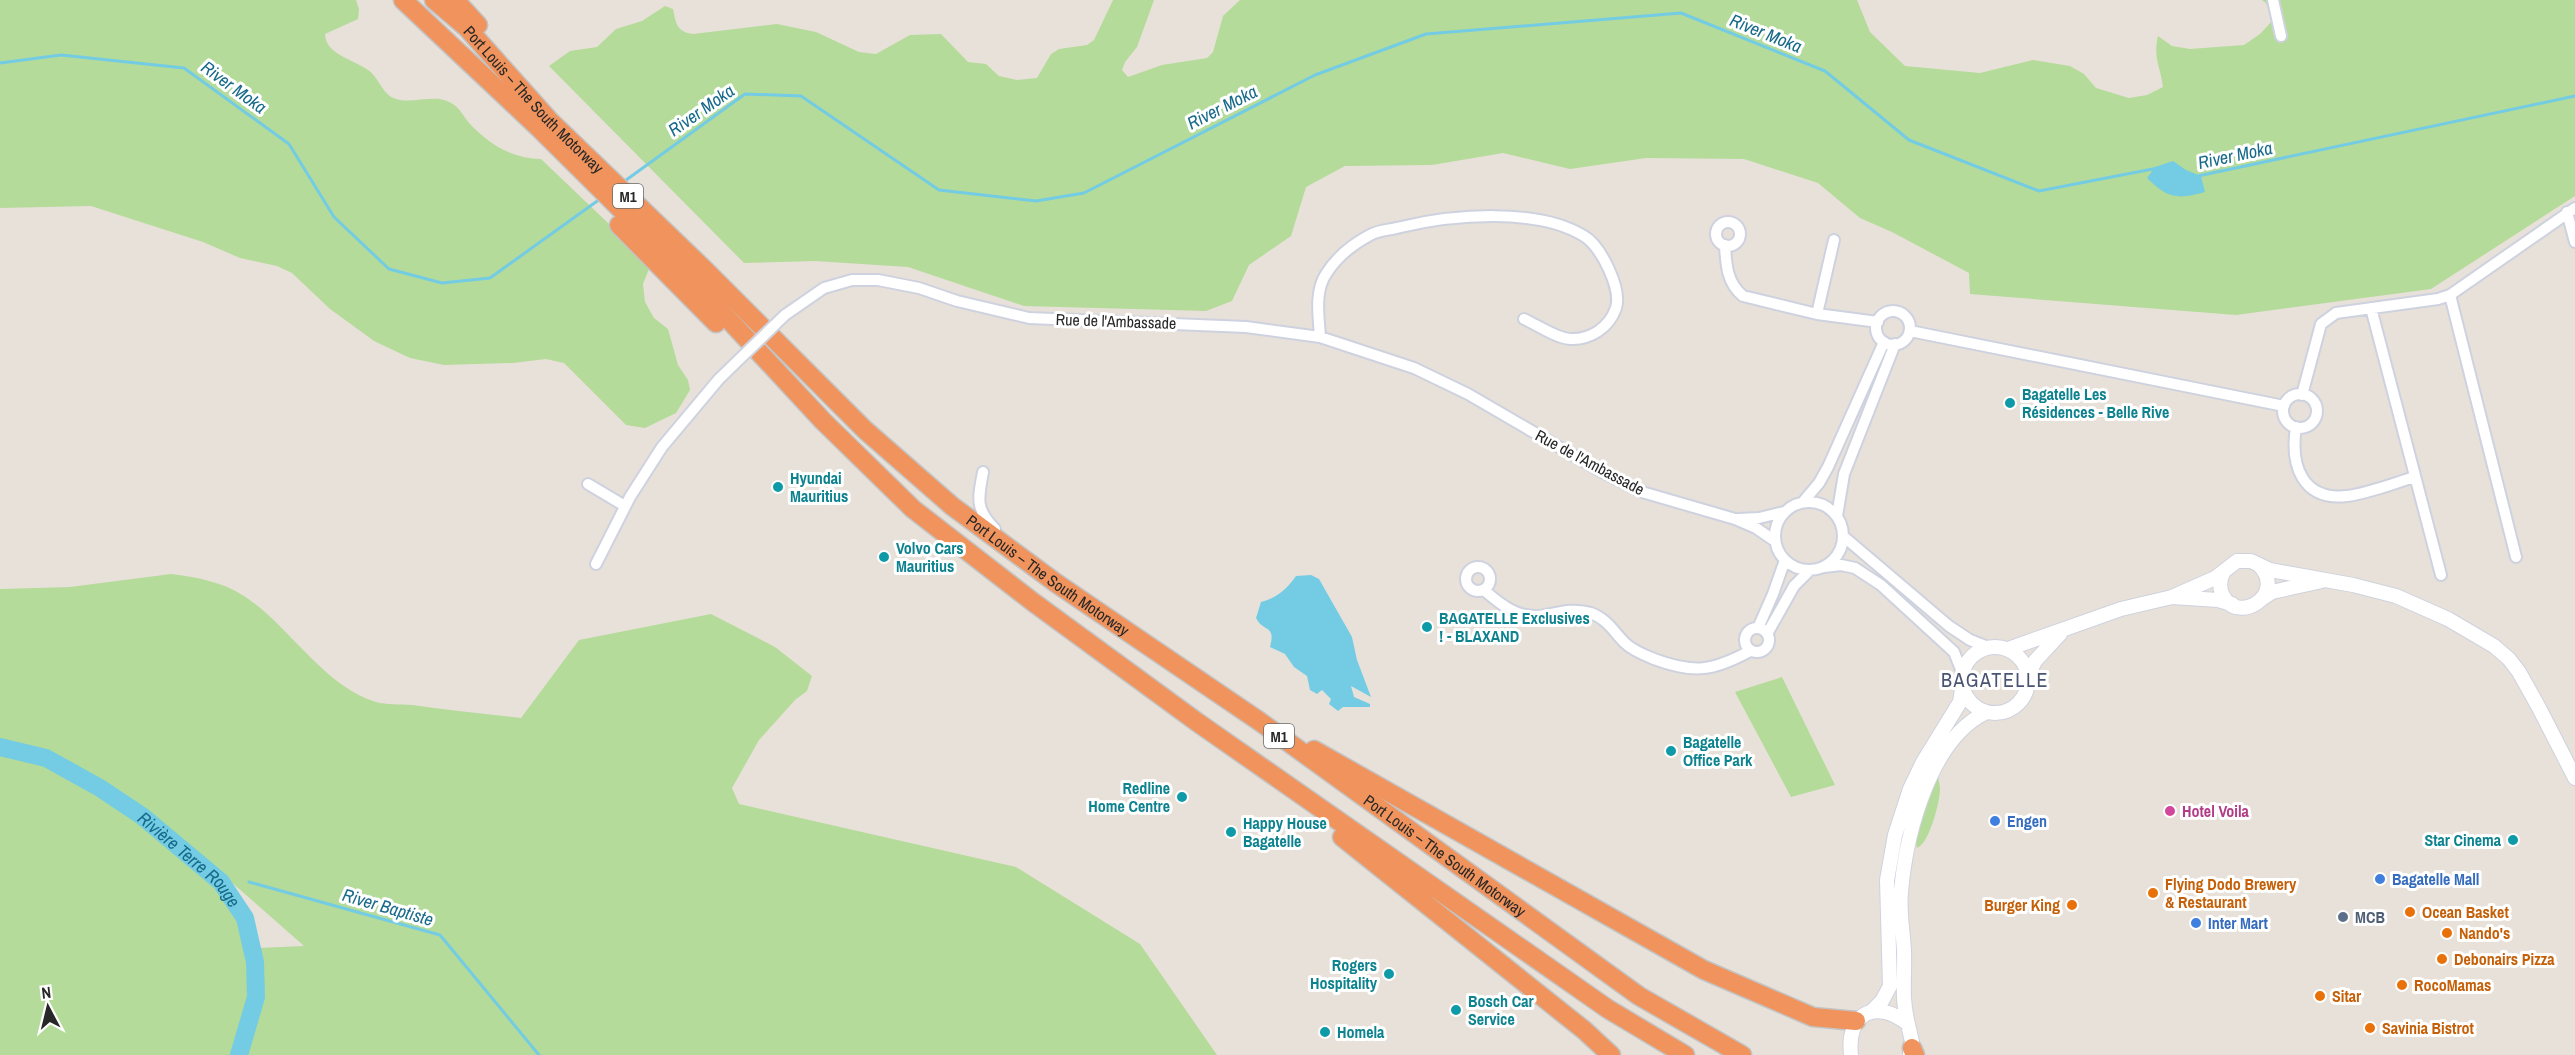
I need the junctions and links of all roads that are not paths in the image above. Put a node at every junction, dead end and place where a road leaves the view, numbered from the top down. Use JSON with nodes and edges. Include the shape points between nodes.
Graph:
{"nodes":[{"id":1,"x":404,"y":0,"type":"edge"},
{"id":2,"x":434,"y":0,"type":"edge"},
{"id":3,"x":456,"y":0,"type":"edge"},
{"id":4,"x":2273,"y":0,"type":"edge"},
{"id":5,"x":2281,"y":36,"type":"dead end"},
{"id":6,"x":545,"y":125,"type":"junction"},
{"id":7,"x":2571,"y":210,"type":"edge"},
{"id":8,"x":1834,"y":240,"type":"dead end"},
{"id":9,"x":2575,"y":242,"type":"edge"},
{"id":10,"x":1725,"y":245,"type":"dead end"},
{"id":11,"x":699,"y":276,"type":"junction"},
{"id":12,"x":2450,"y":295,"type":"junction"},
{"id":13,"x":2371,"y":308,"type":"junction"},
{"id":14,"x":1817,"y":314,"type":"junction"},
{"id":15,"x":1524,"y":319,"type":"dead end"},
{"id":16,"x":1878,"y":322,"type":"junction"},
{"id":17,"x":1910,"y":331,"type":"junction"},
{"id":18,"x":1320,"y":337,"type":"junction"},
{"id":19,"x":1889,"y":343,"type":"junction"},
{"id":20,"x":2302,"y":395,"type":"junction"},
{"id":21,"x":2284,"y":406,"type":"junction"},
{"id":22,"x":2296,"y":427,"type":"junction"},
{"id":23,"x":983,"y":472,"type":"dead end"},
{"id":24,"x":2415,"y":477,"type":"junction"},
{"id":25,"x":588,"y":484,"type":"dead end"},
{"id":26,"x":1803,"y":502,"type":"junction"},
{"id":27,"x":625,"y":506,"type":"junction"},
{"id":28,"x":1784,"y":512,"type":"junction"},
{"id":29,"x":1837,"y":516,"type":"junction"},
{"id":30,"x":1735,"y":519,"type":"junction"},
{"id":31,"x":1843,"y":537,"type":"junction"},
{"id":32,"x":1775,"y":541,"type":"junction"},
{"id":33,"x":2516,"y":557,"type":"dead end"},
{"id":34,"x":1785,"y":560,"type":"junction"},
{"id":35,"x":596,"y":564,"type":"dead end"},
{"id":36,"x":2258,"y":564,"type":"junction"},
{"id":37,"x":1815,"y":569,"type":"junction"},
{"id":38,"x":2225,"y":569,"type":"junction"},
{"id":39,"x":2442,"y":575,"type":"dead end"},
{"id":40,"x":2327,"y":580,"type":"junction"},
{"id":41,"x":1056,"y":583,"type":"junction"},
{"id":42,"x":1484,"y":590,"type":"dead end"},
{"id":43,"x":2172,"y":597,"type":"junction"},
{"id":44,"x":2263,"y":597,"type":"junction"},
{"id":45,"x":2232,"y":604,"type":"junction"},
{"id":46,"x":2068,"y":627,"type":"junction"},
{"id":47,"x":1762,"y":631,"type":"junction"},
{"id":48,"x":1988,"y":647,"type":"junction"},
{"id":49,"x":2008,"y":649,"type":"junction"},
{"id":50,"x":1750,"y":651,"type":"junction"},
{"id":51,"x":1962,"y":672,"type":"junction"},
{"id":52,"x":2028,"y":676,"type":"junction"},
{"id":53,"x":1962,"y":689,"type":"junction"},
{"id":54,"x":1987,"y":712,"type":"junction"},
{"id":55,"x":1197,"y":722,"type":"junction"},
{"id":56,"x":1259,"y":722,"type":"junction"},
{"id":57,"x":2575,"y":778,"type":"edge"},
{"id":58,"x":1872,"y":1011,"type":"junction"},
{"id":59,"x":1856,"y":1021,"type":"junction"},
{"id":60,"x":1908,"y":1024,"type":"junction"},
{"id":61,"x":1912,"y":1053,"type":"edge"},
{"id":62,"x":1611,"y":1055,"type":"edge"},
{"id":63,"x":1685,"y":1055,"type":"edge"},
{"id":64,"x":1742,"y":1055,"type":"edge"},
{"id":65,"x":1851,"y":1055,"type":"edge"}],
"edges":[{"from":1,"to":6,"type":"highway","name":"Port Louis – The South Motorway","number":"M1"},
{"from":2,"to":6,"type":"highway","name":"Port Louis – The South Motorway","number":"M1","via":[[467,28]]},
{"from":3,"to":6,"type":"highway"},
{"from":4,"to":5,"type":"street"},
{"from":6,"to":11,"type":"highway","name":"Port Louis – The South Motorway","number":"M1"},
{"from":6,"to":11,"type":"highway"},
{"from":7,"to":9,"type":"street"},
{"from":7,"to":12,"type":"street"},
{"from":8,"to":14,"type":"street"},
{"from":10,"to":14,"type":"street","via":[[1728,277],[1743,296]]},
{"from":11,"to":41,"type":"highway","name":"Port Louis – The South Motorway","number":"M1","via":[[952,506]]},
{"from":11,"to":55,"type":"highway","name":"Port Louis – The South Motorway","number":"M1","via":[[823,421],[913,509]]},
{"from":12,"to":13,"type":"street"},
{"from":12,"to":33,"type":"street"},
{"from":13,"to":20,"type":"street","via":[[2336,313],[2320,324]]},
{"from":13,"to":24,"type":"street"},
{"from":14,"to":16,"type":"street"},
{"from":15,"to":18,"type":"street","via":[[1568,339],[1590,337],[1603,327],[1616,307],[1609,268],[1584,236],[1527,218],[1489,216],[1418,223],[1371,234],[1343,254],[1324,276],[1318,299]]},
{"from":16,"to":17,"type":"street","via":[[1884,314],[1900,312],[1908,320]]},
{"from":16,"to":19,"type":"street","via":[[1877,333]]},
{"from":17,"to":19,"type":"street","via":[[1904,340]]},
{"from":17,"to":21,"type":"street"},
{"from":18,"to":27,"type":"street","name":"Rue de l'Ambassade","bridge":true,"via":[[1246,327],[1029,318],[957,302],[919,288],[878,280],[852,280],[824,288],[785,315],[719,379],[662,447]]},
{"from":18,"to":30,"type":"street","name":"Rue de l'Ambassade","via":[[1414,368],[1642,492]]},
{"from":19,"to":26,"type":"street","via":[[1828,467]]},
{"from":19,"to":29,"type":"street","via":[[1844,474]]},
{"from":20,"to":21,"type":"street","via":[[2291,397]]},
{"from":20,"to":22,"type":"street","via":[[2312,399],[2316,414],[2311,424]]},
{"from":21,"to":22,"type":"street","via":[[2286,421]]},
{"from":22,"to":24,"type":"street","via":[[2293,448],[2298,473],[2308,485],[2324,494],[2349,496]]},
{"from":23,"to":41,"type":"street","via":[[978,497],[982,516]]},
{"from":24,"to":39,"type":"street"},
{"from":25,"to":27,"type":"street"},
{"from":26,"to":28,"type":"street"},
{"from":26,"to":29,"type":"street","via":[[1822,504]]},
{"from":27,"to":35,"type":"street","name":"Rue de l'Ambassade"},
{"from":28,"to":30,"type":"street"},
{"from":28,"to":32,"type":"street","via":[[1778,520]]},
{"from":29,"to":31,"type":"street"},
{"from":30,"to":32,"type":"street"},
{"from":31,"to":37,"type":"street","via":[[1838,555]]},
{"from":31,"to":48,"type":"street","via":[[1949,626]]},
{"from":32,"to":34,"type":"street"},
{"from":34,"to":37,"type":"street","via":[[1798,568]]},
{"from":34,"to":47,"type":"street"},
{"from":36,"to":38,"type":"main road","via":[[2237,561]]},
{"from":36,"to":40,"type":"main road"},
{"from":36,"to":44,"type":"main road","via":[[2268,584]]},
{"from":37,"to":47,"type":"street","via":[[1794,586]]},
{"from":37,"to":51,"type":"street","via":[[1841,565],[1866,574],[1954,652]]},
{"from":38,"to":43,"type":"main road","via":[[2215,578]]},
{"from":38,"to":45,"type":"main road","via":[[2221,592]]},
{"from":40,"to":44,"type":"main road"},
{"from":40,"to":57,"type":"main road","via":[[2396,596],[2448,619],[2494,646],[2524,681]]},
{"from":41,"to":56,"type":"highway","name":"Port Louis – The South Motorway","number":"M1"},
{"from":42,"to":50,"type":"street","via":[[1503,607],[1523,615],[1544,616],[1562,611],[1592,614],[1609,623],[1627,645],[1676,667],[1724,665]]},
{"from":43,"to":45,"type":"main road"},
{"from":43,"to":46,"type":"main road"},
{"from":44,"to":45,"type":"main road","via":[[2247,607]]},
{"from":46,"to":49,"type":"main road"},
{"from":46,"to":52,"type":"main road","via":[[2039,656]]},
{"from":47,"to":50,"type":"street","via":[[1750,630],[1745,637]]},
{"from":47,"to":50,"type":"street","via":[[1769,642],[1766,649]]},
{"from":48,"to":49,"type":"main road"},
{"from":48,"to":51,"type":"main road","via":[[1972,655]]},
{"from":49,"to":52,"type":"main road","via":[[2022,660]]},
{"from":51,"to":53,"type":"main road"},
{"from":52,"to":54,"type":"main road","via":[[2025,694],[2014,707]]},
{"from":53,"to":54,"type":"main road","via":[[1971,704]]},
{"from":53,"to":58,"type":"main road","via":[[1960,702],[1923,762],[1902,809],[1887,880],[1890,986]]},
{"from":54,"to":60,"type":"main road","via":[[1964,726],[1950,745],[1925,790],[1911,834],[1901,893],[1902,987]]},
{"from":55,"to":62,"type":"highway"},
{"from":55,"to":63,"type":"highway","name":"Port Louis – The South Motorway","number":"M1","via":[[1608,1009]]},
{"from":56,"to":59,"type":"highway","via":[[1704,970],[1813,1017]]},
{"from":56,"to":64,"type":"highway","name":"Port Louis – The South Motorway","number":"M1","via":[[1639,996]]},
{"from":58,"to":59,"type":"main road"},
{"from":58,"to":60,"type":"main road","via":[[1893,1014]]},
{"from":59,"to":65,"type":"main road","via":[[1850,1036]]},
{"from":60,"to":61,"type":"main road"}]}
